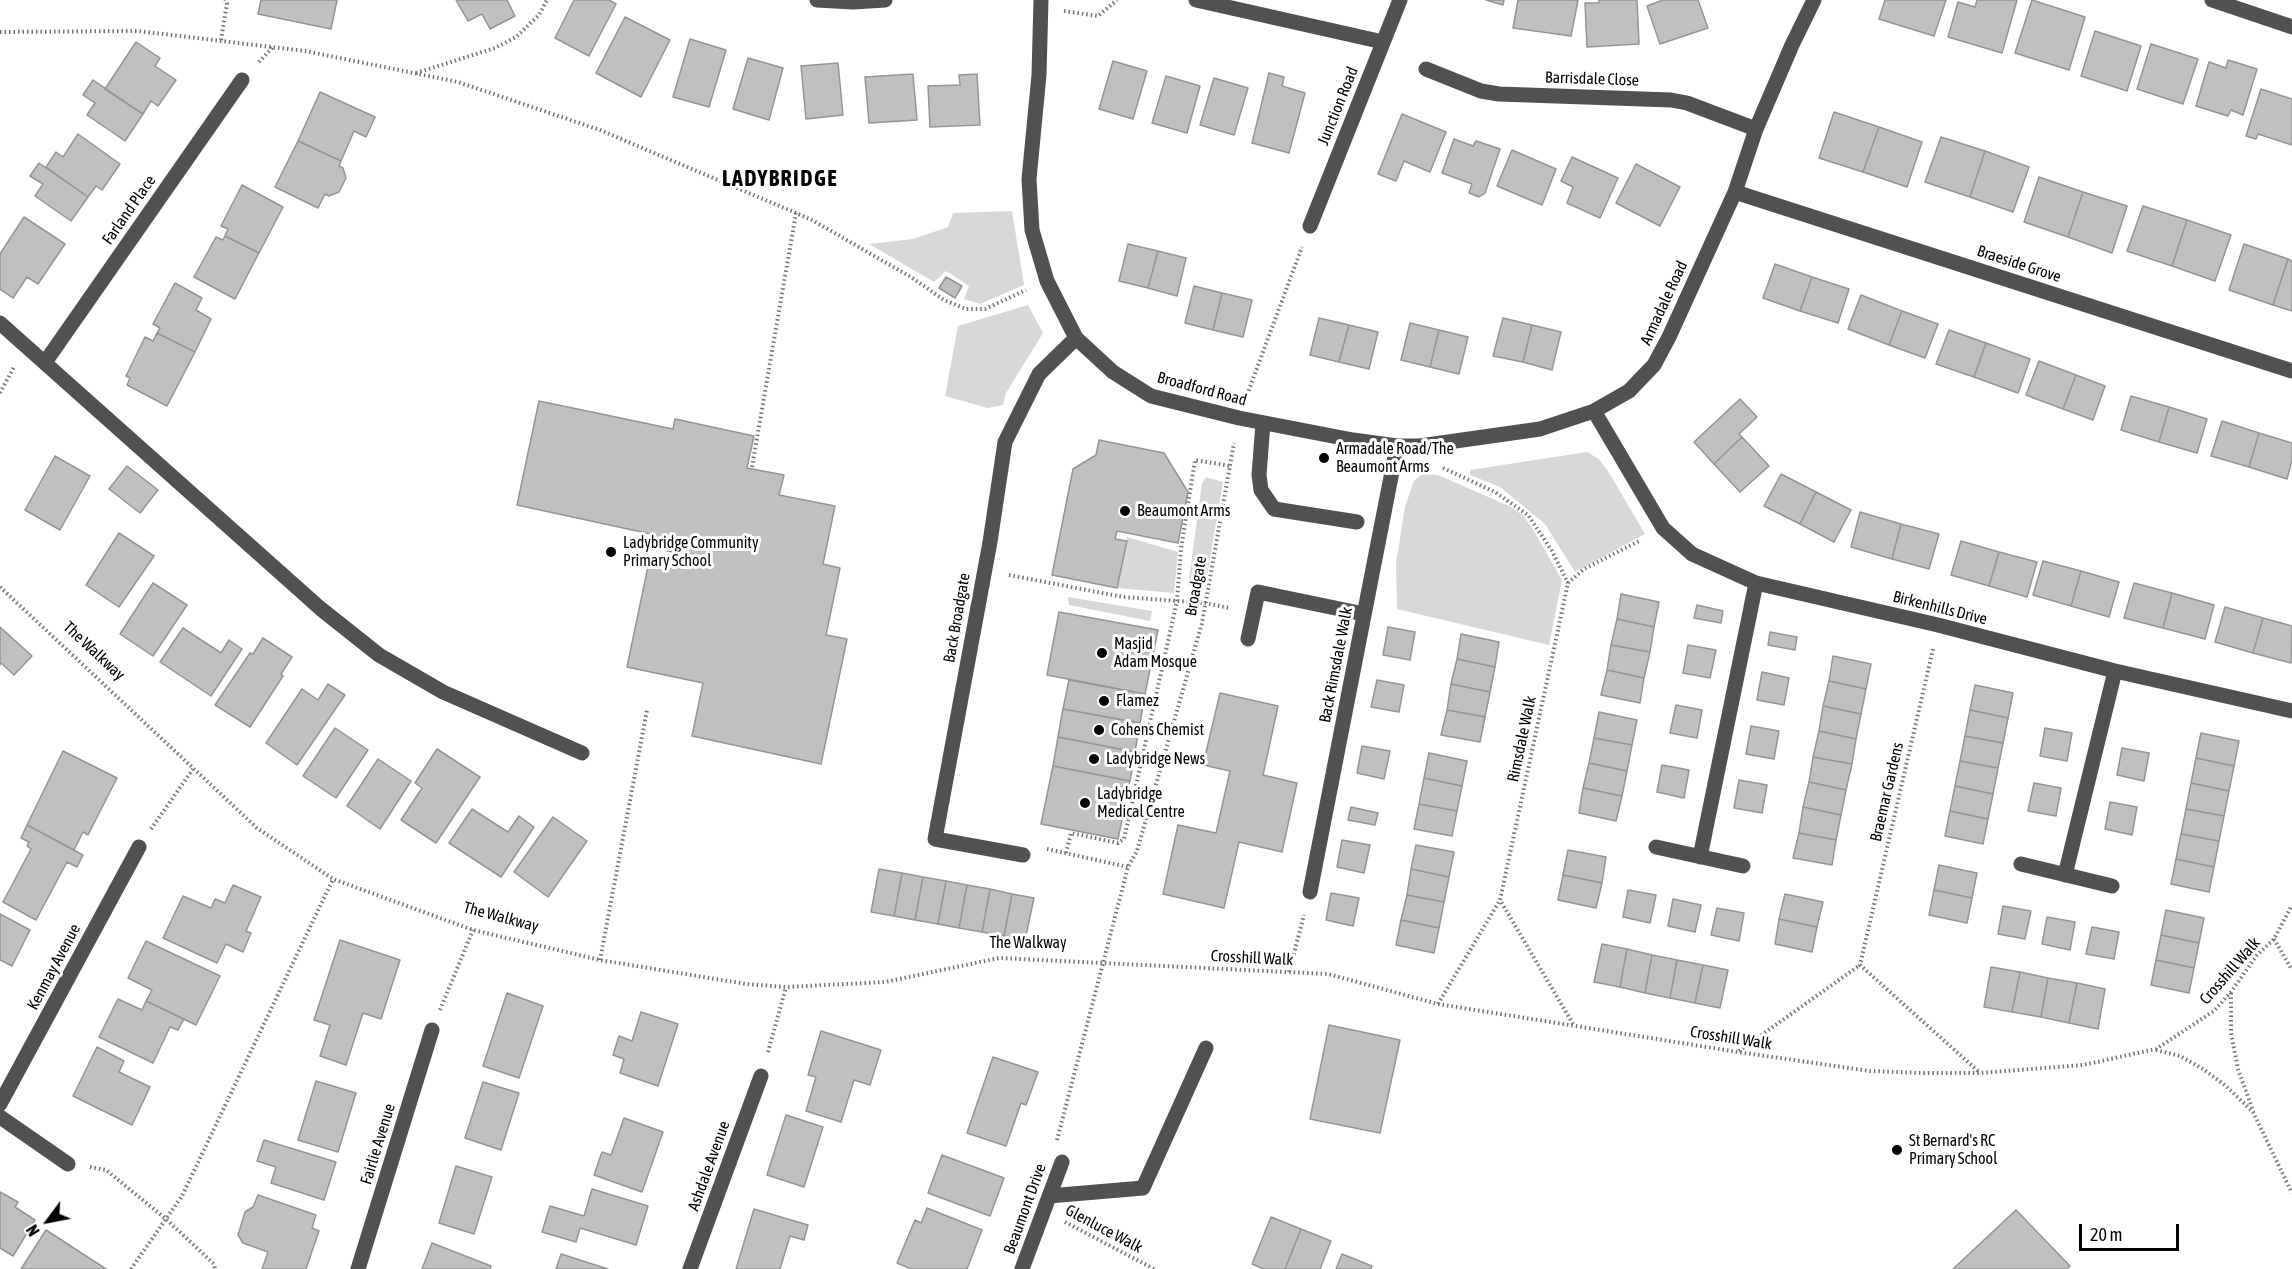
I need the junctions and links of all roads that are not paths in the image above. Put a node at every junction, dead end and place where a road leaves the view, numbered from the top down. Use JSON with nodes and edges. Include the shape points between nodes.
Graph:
{"nodes":[{"id":1,"x":817,"y":0,"type":"edge"},
{"id":2,"x":885,"y":0,"type":"edge"},
{"id":3,"x":1196,"y":0,"type":"edge"},
{"id":4,"x":1400,"y":0,"type":"edge"},
{"id":5,"x":1814,"y":0,"type":"edge"},
{"id":6,"x":2212,"y":0,"type":"edge"},
{"id":7,"x":1041,"y":4,"type":"edge"},
{"id":8,"x":2292,"y":27,"type":"edge"},
{"id":9,"x":1383,"y":42,"type":"junction"},
{"id":10,"x":1426,"y":69,"type":"dead end"},
{"id":11,"x":242,"y":80,"type":"dead end"},
{"id":12,"x":1756,"y":129,"type":"junction"},
{"id":13,"x":1735,"y":192,"type":"junction"},
{"id":14,"x":1310,"y":226,"type":"road end"},
{"id":15,"x":0,"y":323,"type":"edge"},
{"id":16,"x":1076,"y":338,"type":"junction"},
{"id":17,"x":46,"y":361,"type":"junction"},
{"id":18,"x":2292,"y":371,"type":"edge"},
{"id":19,"x":1594,"y":411,"type":"junction"},
{"id":20,"x":1263,"y":423,"type":"junction"},
{"id":21,"x":1396,"y":446,"type":"junction"},
{"id":22,"x":1357,"y":522,"type":"dead end"},
{"id":23,"x":1756,"y":582,"type":"junction"},
{"id":24,"x":1364,"y":614,"type":"junction"},
{"id":25,"x":1248,"y":639,"type":"dead end"},
{"id":26,"x":2115,"y":671,"type":"junction"},
{"id":27,"x":2292,"y":711,"type":"edge"},
{"id":28,"x":582,"y":753,"type":"dead end"},
{"id":29,"x":139,"y":847,"type":"road end"},
{"id":30,"x":1656,"y":847,"type":"dead end"},
{"id":31,"x":1023,"y":855,"type":"road end"},
{"id":32,"x":1700,"y":857,"type":"junction"},
{"id":33,"x":2022,"y":864,"type":"dead end"},
{"id":34,"x":1743,"y":866,"type":"dead end"},
{"id":35,"x":2065,"y":875,"type":"junction"},
{"id":36,"x":2112,"y":886,"type":"dead end"},
{"id":37,"x":1310,"y":892,"type":"road end"},
{"id":38,"x":432,"y":1030,"type":"road end"},
{"id":39,"x":1206,"y":1048,"type":"dead end"},
{"id":40,"x":761,"y":1076,"type":"road end"},
{"id":41,"x":0,"y":1104,"type":"edge"},
{"id":42,"x":0,"y":1117,"type":"edge"},
{"id":43,"x":1062,"y":1162,"type":"road end"},
{"id":44,"x":68,"y":1164,"type":"road end"},
{"id":45,"x":1046,"y":1203,"type":"junction"},
{"id":46,"x":358,"y":1269,"type":"edge"},
{"id":47,"x":690,"y":1269,"type":"edge"},
{"id":48,"x":1022,"y":1269,"type":"edge"}],
"edges":[{"from":1,"to":2,"type":"street"},
{"from":3,"to":9,"type":"street"},
{"from":4,"to":9,"type":"street","name":"Junction Road"},
{"from":5,"to":12,"type":"street","name":"Armadale Road"},
{"from":6,"to":8,"type":"street"},
{"from":7,"to":16,"type":"street","name":"Broadford Road","via":[[1029,179],[1032,230],[1047,281]]},
{"from":9,"to":14,"type":"street","name":"Junction Road"},
{"from":10,"to":12,"type":"street","name":"Barrisdale Close","via":[[1498,94],[1671,100]]},
{"from":11,"to":17,"type":"street","name":"Farland Place"},
{"from":12,"to":13,"type":"street","name":"Armadale Road"},
{"from":13,"to":18,"type":"street","name":"Braeside Grove"},
{"from":13,"to":19,"type":"street","name":"Armadale Road","via":[[1654,365],[1629,391]]},
{"from":15,"to":17,"type":"street"},
{"from":16,"to":20,"type":"street","name":"Broadford Road","via":[[1113,372],[1151,396]]},
{"from":16,"to":31,"type":"street","name":"Back Broadgate","via":[[1039,375],[1005,442],[935,839]]},
{"from":17,"to":28,"type":"street","via":[[321,609],[380,655],[443,692]]},
{"from":19,"to":21,"type":"street","name":"Armadale Road","via":[[1540,429]]},
{"from":19,"to":23,"type":"street","name":"Birkenhills Drive","via":[[1663,528],[1692,554]]},
{"from":20,"to":21,"type":"street","name":"Broadford Road"},
{"from":20,"to":22,"type":"street","via":[[1259,475],[1261,490],[1274,509]]},
{"from":21,"to":24,"type":"street","name":"Back Rimsdale Walk"},
{"from":23,"to":26,"type":"street","name":"Birkenhills Drive"},
{"from":23,"to":32,"type":"street"},
{"from":24,"to":25,"type":"street","via":[[1258,592]]},
{"from":24,"to":37,"type":"street","name":"Back Rimsdale Walk"},
{"from":26,"to":27,"type":"street","name":"Birkenhills Drive"},
{"from":26,"to":35,"type":"street"},
{"from":29,"to":41,"type":"street","name":"Kenmay Avenue"},
{"from":30,"to":32,"type":"street"},
{"from":32,"to":34,"type":"street"},
{"from":33,"to":35,"type":"street"},
{"from":35,"to":36,"type":"street"},
{"from":38,"to":46,"type":"street","name":"Fairlie Avenue"},
{"from":39,"to":45,"type":"street","via":[[1143,1188]]},
{"from":40,"to":47,"type":"street","name":"Ashdale Avenue"},
{"from":42,"to":44,"type":"street"},
{"from":43,"to":45,"type":"street","name":"Beaumont Drive"},
{"from":45,"to":48,"type":"street","name":"Beaumont Drive"}]}
